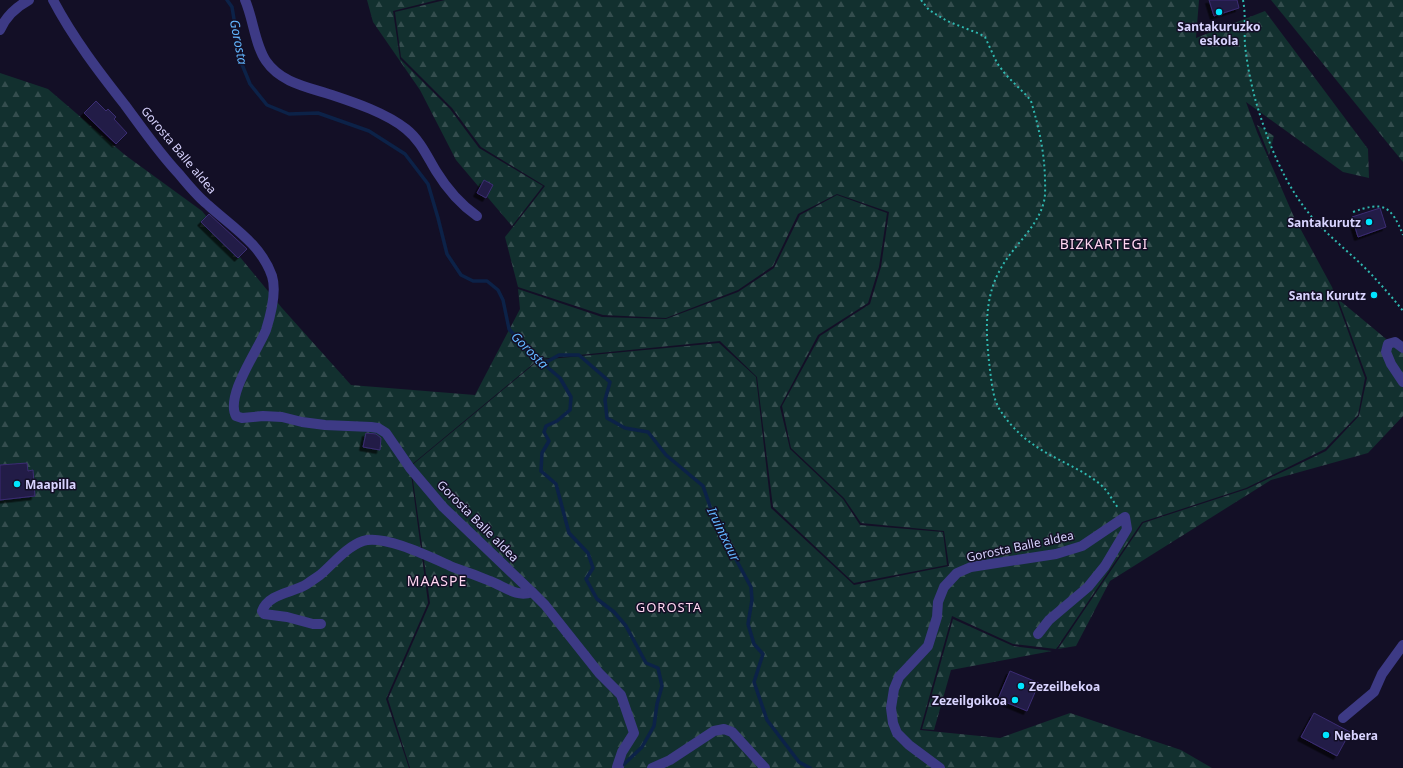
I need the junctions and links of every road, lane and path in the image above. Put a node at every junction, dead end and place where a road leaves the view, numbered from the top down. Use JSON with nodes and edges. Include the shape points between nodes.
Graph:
{"nodes":[{"id":1,"x":29,"y":0,"type":"edge"},
{"id":2,"x":53,"y":0,"type":"edge"},
{"id":3,"x":245,"y":0,"type":"edge"},
{"id":4,"x":921,"y":0,"type":"edge"},
{"id":5,"x":1243,"y":0,"type":"edge"},
{"id":6,"x":0,"y":30,"type":"edge"},
{"id":7,"x":1353,"y":212,"type":"dead end"},
{"id":8,"x":477,"y":216,"type":"dead end"},
{"id":9,"x":1403,"y":235,"type":"edge"},
{"id":10,"x":1403,"y":311,"type":"edge"},
{"id":11,"x":1403,"y":348,"type":"edge"},
{"id":12,"x":1403,"y":382,"type":"edge"},
{"id":13,"x":1125,"y":517,"type":"junction"},
{"id":14,"x":532,"y":592,"type":"junction"},
{"id":15,"x":321,"y":624,"type":"dead end"},
{"id":16,"x":1038,"y":634,"type":"dead end"},
{"id":17,"x":1403,"y":645,"type":"edge"},
{"id":18,"x":1343,"y":718,"type":"dead end"},
{"id":19,"x":618,"y":767,"type":"edge"},
{"id":20,"x":652,"y":768,"type":"edge"},
{"id":21,"x":766,"y":768,"type":"edge"},
{"id":22,"x":940,"y":768,"type":"edge"}],
"edges":[{"from":1,"to":6,"type":"street","via":[[11,13]]},
{"from":2,"to":14,"type":"street","name":"Gorosta Balle aldea","via":[[92,63],[173,167],[206,204],[250,241],[270,271],[274,281],[272,306],[266,330],[236,389],[233,407],[236,416],[282,417],[325,425],[378,428],[386,433],[410,468],[443,508]]},
{"from":3,"to":8,"type":"street","via":[[265,60],[280,76],[301,86],[364,107],[405,128],[419,142],[452,194]]},
{"from":4,"to":13,"type":"path","via":[[929,10],[947,21],[985,38],[1002,69],[1031,101],[1042,142],[1044,204],[1035,222],[1008,256],[989,300],[986,338],[996,401],[1007,420],[1034,446],[1101,485]]},
{"from":5,"to":10,"type":"path","via":[[1245,45],[1251,80],[1260,115],[1279,165],[1305,208],[1326,232],[1371,274]]},
{"from":7,"to":9,"type":"path","via":[[1367,207],[1380,206],[1387,209],[1392,212]]},
{"from":11,"to":12,"type":"street","via":[[1395,342],[1388,344],[1386,352]]},
{"from":13,"to":16,"type":"street","via":[[1127,528],[1105,566],[1088,587],[1049,620]]},
{"from":13,"to":22,"type":"street","name":"Gorosta Balle aldea","via":[[1082,546],[1056,554],[971,567],[957,573],[944,587],[928,646],[899,677],[891,708],[897,732],[909,745]]},
{"from":14,"to":15,"type":"street","via":[[524,595],[513,592],[416,551],[387,542],[364,541],[356,544],[304,586],[272,599],[263,606],[264,614]]},
{"from":14,"to":19,"type":"street","name":"Gorosta Balle aldea","via":[[621,696],[634,733],[622,752]]},
{"from":17,"to":18,"type":"street","via":[[1382,674],[1374,692]]},
{"from":20,"to":21,"type":"street","via":[[670,760],[714,731],[724,729],[732,732]]}]}
